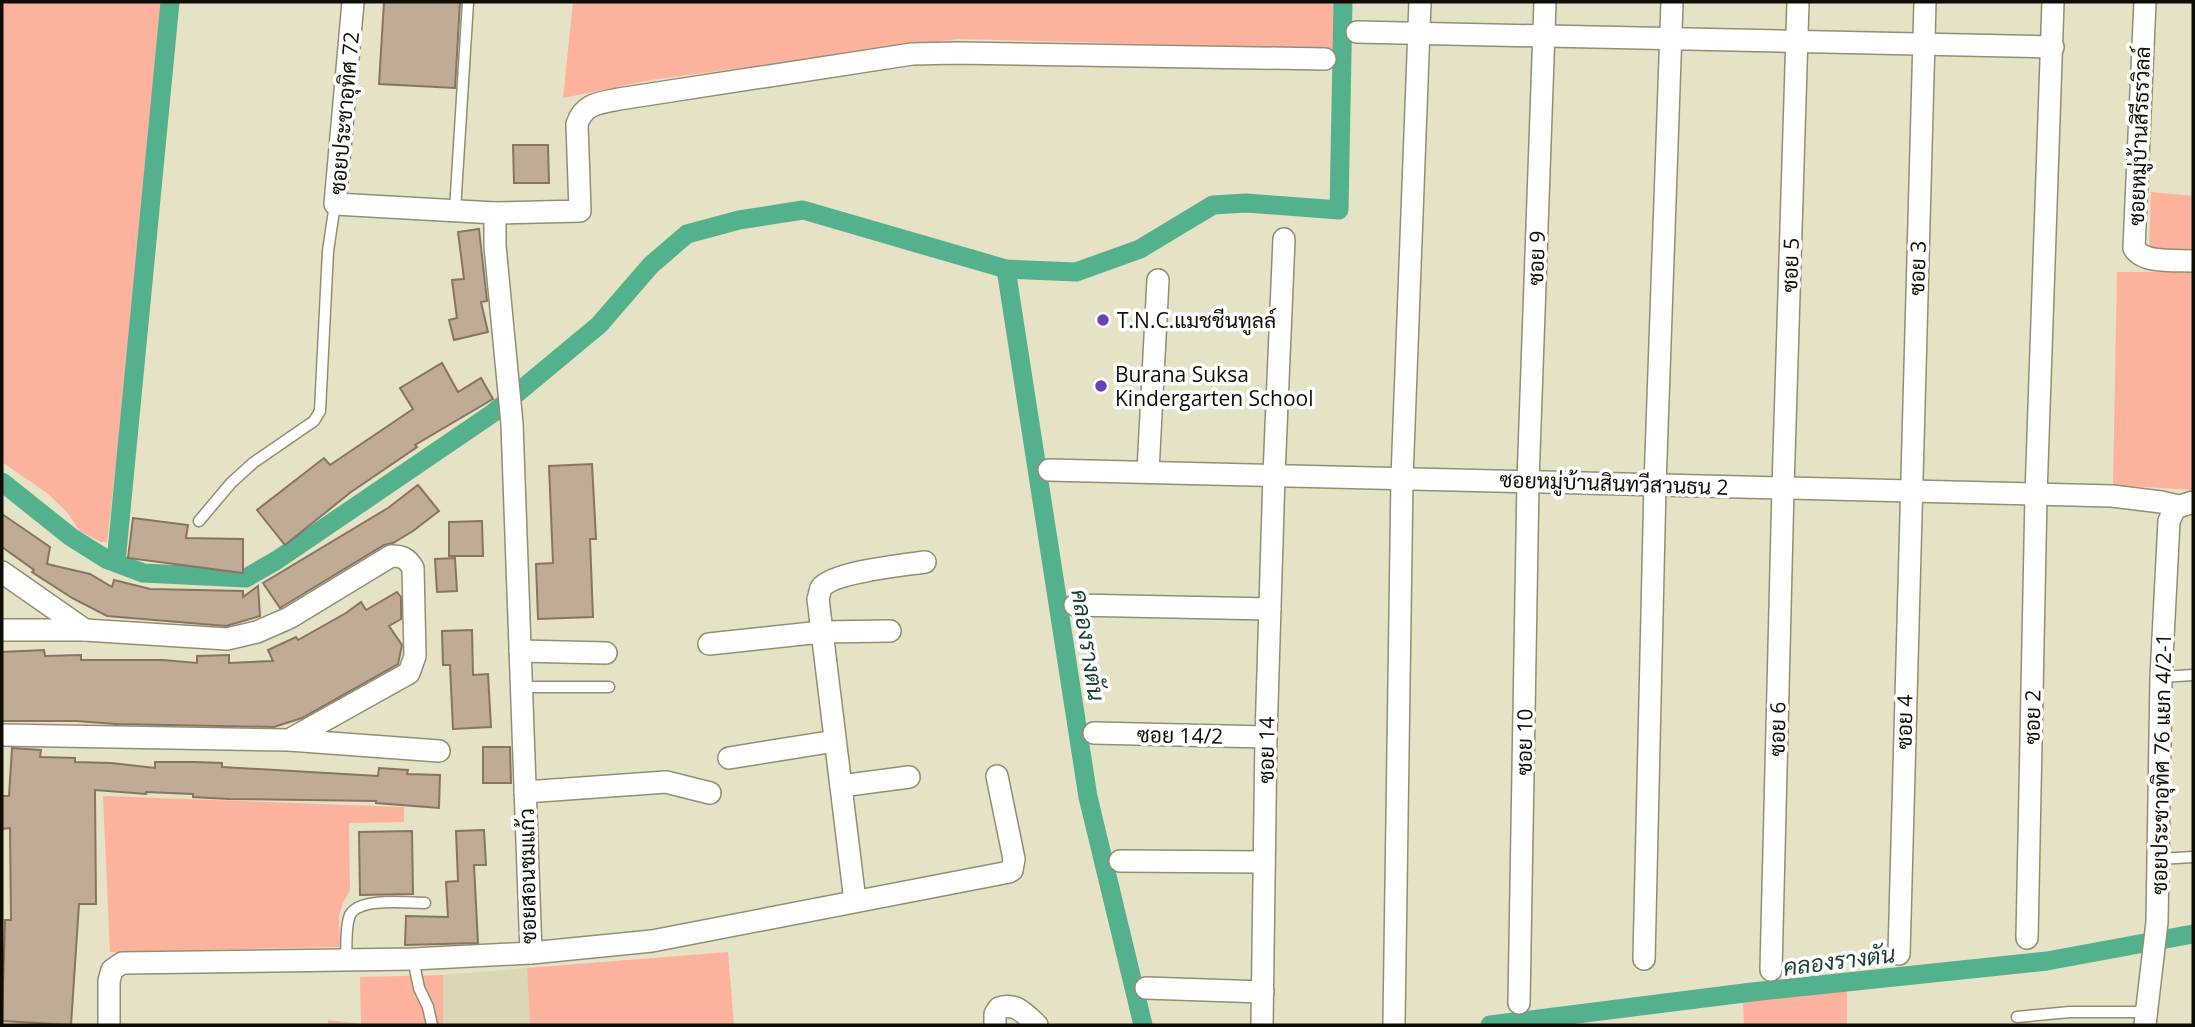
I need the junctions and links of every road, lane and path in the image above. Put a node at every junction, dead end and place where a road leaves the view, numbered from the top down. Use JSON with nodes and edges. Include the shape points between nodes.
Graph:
{"nodes":[{"id":1,"x":353,"y":2,"type":"edge"},
{"id":2,"x":468,"y":2,"type":"edge"},
{"id":3,"x":1420,"y":2,"type":"edge"},
{"id":4,"x":1545,"y":2,"type":"edge"},
{"id":5,"x":1672,"y":2,"type":"edge"},
{"id":6,"x":1798,"y":2,"type":"edge"},
{"id":7,"x":1925,"y":2,"type":"edge"},
{"id":8,"x":2053,"y":2,"type":"edge"},
{"id":9,"x":2145,"y":2,"type":"edge"},
{"id":10,"x":1357,"y":32,"type":"dead end"},
{"id":11,"x":1419,"y":33,"type":"junction"},
{"id":12,"x":1545,"y":36,"type":"junction"},
{"id":13,"x":1671,"y":40,"type":"junction"},
{"id":14,"x":1798,"y":42,"type":"junction"},
{"id":15,"x":1924,"y":44,"type":"junction"},
{"id":16,"x":2053,"y":47,"type":"junction"},
{"id":17,"x":1325,"y":59,"type":"dead end"},
{"id":18,"x":335,"y":204,"type":"junction"},
{"id":19,"x":455,"y":210,"type":"junction"},
{"id":20,"x":495,"y":213,"type":"junction"},
{"id":21,"x":1284,"y":239,"type":"dead end"},
{"id":22,"x":2193,"y":261,"type":"edge"},
{"id":23,"x":1158,"y":280,"type":"dead end"},
{"id":24,"x":1049,"y":470,"type":"dead end"},
{"id":25,"x":1149,"y":471,"type":"junction"},
{"id":26,"x":1274,"y":475,"type":"junction"},
{"id":27,"x":1402,"y":478,"type":"junction"},
{"id":28,"x":1528,"y":481,"type":"junction"},
{"id":29,"x":1655,"y":485,"type":"junction"},
{"id":30,"x":1783,"y":488,"type":"junction"},
{"id":31,"x":1910,"y":491,"type":"junction"},
{"id":32,"x":2036,"y":495,"type":"junction"},
{"id":33,"x":2186,"y":504,"type":"edge"},
{"id":34,"x":199,"y":521,"type":"dead end"},
{"id":35,"x":925,"y":562,"type":"dead end"},
{"id":36,"x":2,"y":572,"type":"edge"},
{"id":37,"x":1075,"y":606,"type":"dead end"},
{"id":38,"x":1270,"y":609,"type":"junction"},
{"id":39,"x":2,"y":630,"type":"edge"},
{"id":40,"x":85,"y":631,"type":"junction"},
{"id":41,"x":890,"y":631,"type":"dead end"},
{"id":42,"x":821,"y":632,"type":"junction"},
{"id":43,"x":709,"y":644,"type":"dead end"},
{"id":44,"x":520,"y":650,"type":"junction"},
{"id":45,"x":606,"y":653,"type":"dead end"},
{"id":46,"x":2193,"y":675,"type":"edge"},
{"id":47,"x":2161,"y":677,"type":"junction"},
{"id":48,"x":521,"y":687,"type":"junction"},
{"id":49,"x":609,"y":687,"type":"dead end"},
{"id":50,"x":1094,"y":733,"type":"dead end"},
{"id":51,"x":2,"y":735,"type":"edge"},
{"id":52,"x":1266,"y":737,"type":"junction"},
{"id":53,"x":289,"y":740,"type":"junction"},
{"id":54,"x":835,"y":741,"type":"junction"},
{"id":55,"x":439,"y":751,"type":"dead end"},
{"id":56,"x":729,"y":758,"type":"dead end"},
{"id":57,"x":909,"y":776,"type":"dead end"},
{"id":58,"x":997,"y":776,"type":"dead end"},
{"id":59,"x":841,"y":786,"type":"junction"},
{"id":60,"x":525,"y":792,"type":"junction"},
{"id":61,"x":710,"y":793,"type":"dead end"},
{"id":62,"x":2193,"y":857,"type":"edge"},
{"id":63,"x":2159,"y":859,"type":"junction"},
{"id":64,"x":1120,"y":861,"type":"dead end"},
{"id":65,"x":1264,"y":862,"type":"junction"},
{"id":66,"x":855,"y":901,"type":"junction"},
{"id":67,"x":425,"y":903,"type":"dead end"},
{"id":68,"x":2027,"y":938,"type":"dead end"},
{"id":69,"x":531,"y":953,"type":"junction"},
{"id":70,"x":1899,"y":954,"type":"dead end"},
{"id":71,"x":413,"y":959,"type":"junction"},
{"id":72,"x":346,"y":960,"type":"junction"},
{"id":73,"x":1644,"y":960,"type":"dead end"},
{"id":74,"x":1771,"y":970,"type":"dead end"},
{"id":75,"x":1146,"y":988,"type":"dead end"},
{"id":76,"x":1263,"y":992,"type":"junction"},
{"id":77,"x":1519,"y":1003,"type":"dead end"},
{"id":78,"x":2017,"y":1017,"type":"dead end"},
{"id":79,"x":2146,"y":1019,"type":"edge"},
{"id":80,"x":1394,"y":1022,"type":"dead end"},
{"id":81,"x":109,"y":1025,"type":"edge"},
{"id":82,"x":432,"y":1025,"type":"edge"},
{"id":83,"x":995,"y":1025,"type":"edge"},
{"id":84,"x":1037,"y":1025,"type":"edge"},
{"id":85,"x":1262,"y":1025,"type":"edge"}],
"edges":[{"from":1,"to":18,"type":"street","name":"ซอยประชาอุทิศ 72"},
{"from":2,"to":19,"type":"lane"},
{"from":3,"to":11,"type":"street"},
{"from":4,"to":12,"type":"street","name":"ซอย 9"},
{"from":5,"to":13,"type":"street"},
{"from":6,"to":14,"type":"street","name":"ซอย 5"},
{"from":7,"to":15,"type":"street","name":"ซอย 3"},
{"from":8,"to":16,"type":"street","name":"ซอย 2"},
{"from":9,"to":22,"type":"street","name":"ซอยหมู่บ้านสิรีธรวิลล์","via":[[2134,248],[2148,258]]},
{"from":10,"to":11,"type":"street"},
{"from":11,"to":12,"type":"street"},
{"from":11,"to":27,"type":"street"},
{"from":12,"to":13,"type":"street"},
{"from":12,"to":28,"type":"street","name":"ซอย 9"},
{"from":13,"to":14,"type":"street"},
{"from":13,"to":29,"type":"street"},
{"from":14,"to":15,"type":"street"},
{"from":14,"to":30,"type":"street","name":"ซอย 5"},
{"from":15,"to":16,"type":"street"},
{"from":15,"to":31,"type":"street","name":"ซอย 3"},
{"from":16,"to":32,"type":"street","name":"ซอย 2"},
{"from":17,"to":20,"type":"street","name":"ซอยประชาอุทิศ 72","via":[[912,54],[619,99],[588,106],[580,114],[580,211]]},
{"from":18,"to":19,"type":"street","name":"ซอยประชาอุทิศ 72"},
{"from":18,"to":34,"type":"lane","via":[[328,251],[320,411],[314,421],[253,463]]},
{"from":19,"to":20,"type":"street","name":"ซอยประชาอุทิศ 72"},
{"from":20,"to":44,"type":"street","name":"ซอยสอนชมแก้ว","via":[[512,424]]},
{"from":21,"to":26,"type":"street","name":"ซอย 14"},
{"from":23,"to":25,"type":"street"},
{"from":24,"to":25,"type":"street","name":"ซอยหมู่บ้านสินทวีสวนธน 2"},
{"from":25,"to":26,"type":"street","name":"ซอยหมู่บ้านสินทวีสวนธน 2"},
{"from":26,"to":27,"type":"street","name":"ซอยหมู่บ้านสินทวีสวนธน 2"},
{"from":26,"to":38,"type":"street","name":"ซอย 14"},
{"from":27,"to":28,"type":"street","name":"ซอยหมู่บ้านสินทวีสวนธน 2"},
{"from":27,"to":80,"type":"street"},
{"from":28,"to":29,"type":"street","name":"ซอยหมู่บ้านสินทวีสวนธน 2"},
{"from":28,"to":77,"type":"street","name":"ซอย 10"},
{"from":29,"to":30,"type":"street","name":"ซอยหมู่บ้านสินทวีสวนธน 2"},
{"from":29,"to":73,"type":"street"},
{"from":30,"to":31,"type":"street","name":"ซอยหมู่บ้านสินทวีสวนธน 2"},
{"from":30,"to":74,"type":"street","name":"ซอย 6"},
{"from":31,"to":32,"type":"street","name":"ซอยหมู่บ้านสินทวีสวนธน 2"},
{"from":31,"to":70,"type":"street","name":"ซอย 4"},
{"from":32,"to":33,"type":"street","name":"ซอยหมู่บ้านสินทวีสวนธน 2","via":[[2112,496]]},
{"from":32,"to":68,"type":"street","name":"ซอย 2"},
{"from":33,"to":47,"type":"street","name":"ซอยประชาอุทิศ 76 แยก 4/2-1","via":[[2172,513],[2169,521]]},
{"from":35,"to":42,"type":"street","via":[[829,582],[818,599]]},
{"from":36,"to":40,"type":"street"},
{"from":37,"to":38,"type":"street"},
{"from":38,"to":52,"type":"street","name":"ซอย 14"},
{"from":39,"to":40,"type":"street"},
{"from":40,"to":53,"type":"street","via":[[227,639],[289,618],[391,556],[408,560],[413,568],[415,656],[409,673]]},
{"from":41,"to":42,"type":"street"},
{"from":42,"to":43,"type":"street"},
{"from":42,"to":54,"type":"street"},
{"from":44,"to":45,"type":"street"},
{"from":44,"to":48,"type":"street","name":"ซอยสอนชมแก้ว"},
{"from":46,"to":47,"type":"lane"},
{"from":47,"to":63,"type":"street","name":"ซอยประชาอุทิศ 76 แยก 4/2-1"},
{"from":48,"to":49,"type":"lane"},
{"from":48,"to":60,"type":"street","name":"ซอยสอนชมแก้ว"},
{"from":50,"to":52,"type":"street","name":"ซอย 14/2"},
{"from":51,"to":53,"type":"street"},
{"from":52,"to":65,"type":"street","name":"ซอย 14"},
{"from":53,"to":55,"type":"street"},
{"from":54,"to":56,"type":"street"},
{"from":54,"to":59,"type":"street"},
{"from":57,"to":59,"type":"street"},
{"from":58,"to":66,"type":"street","via":[[1013,870]]},
{"from":59,"to":66,"type":"street"},
{"from":60,"to":61,"type":"street","via":[[666,782]]},
{"from":60,"to":69,"type":"street","name":"ซอยสอนชมแก้ว"},
{"from":62,"to":63,"type":"lane"},
{"from":63,"to":79,"type":"street","name":"ซอยประชาอุทิศ 76 แยก 4/2-1","via":[[2155,954]]},
{"from":64,"to":65,"type":"street"},
{"from":65,"to":76,"type":"street","name":"ซอย 14"},
{"from":66,"to":69,"type":"street","via":[[652,942]]},
{"from":67,"to":72,"type":"lane","via":[[357,907],[349,916]]},
{"from":69,"to":71,"type":"street","name":"ซอยสอนชมแก้ว"},
{"from":71,"to":72,"type":"street","name":"ซอยสอนชมแก้ว"},
{"from":71,"to":82,"type":"lane"},
{"from":72,"to":81,"type":"street","name":"ซอยสอนชมแก้ว","via":[[122,963],[109,981]]},
{"from":75,"to":76,"type":"street"},
{"from":76,"to":85,"type":"street","name":"ซอย 14"},
{"from":78,"to":79,"type":"lane","via":[[2070,1012]]},
{"from":83,"to":84,"type":"street","via":[[995,1014],[1004,1006],[1019,1008]]}]}
